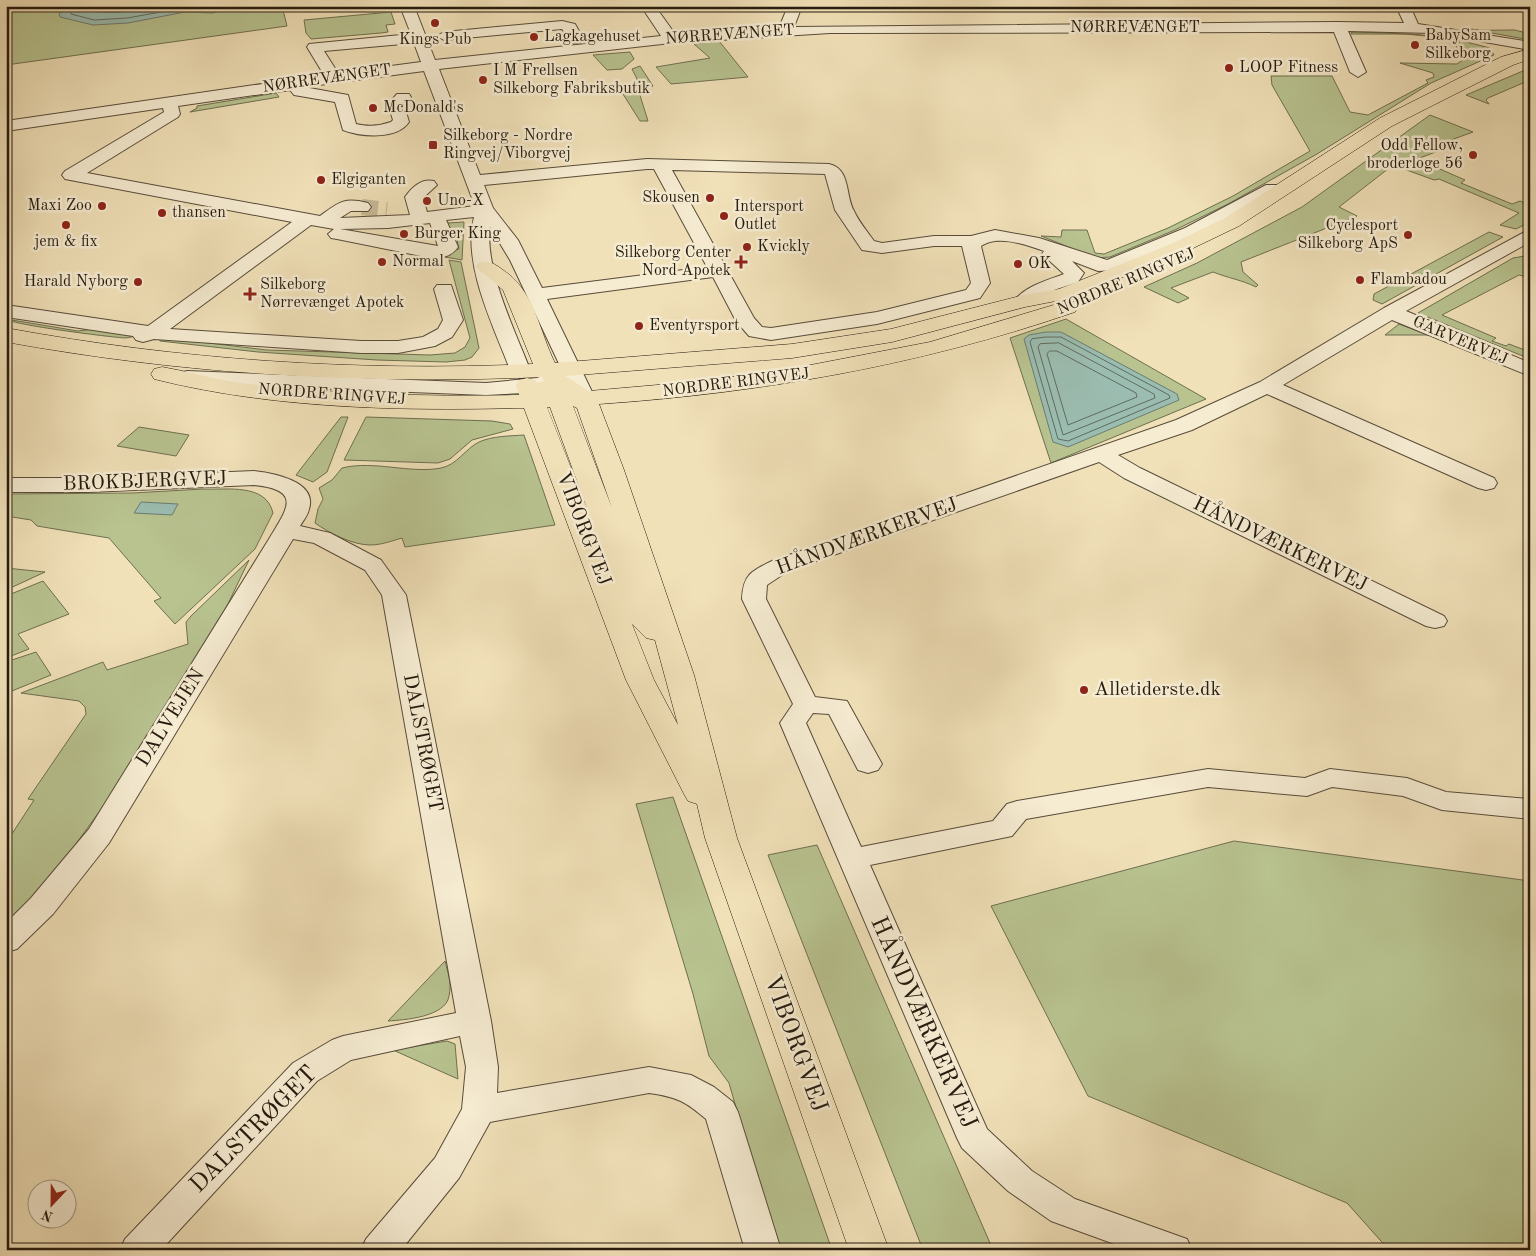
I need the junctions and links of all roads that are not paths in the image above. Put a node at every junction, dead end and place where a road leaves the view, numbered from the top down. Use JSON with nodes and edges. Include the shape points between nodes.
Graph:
{"nodes":[{"id":1,"x":407,"y":6,"type":"edge"},
{"id":2,"x":648,"y":6,"type":"edge"},
{"id":3,"x":795,"y":6,"type":"edge"},
{"id":4,"x":1404,"y":6,"type":"edge"},
{"id":5,"x":1337,"y":26,"type":"junction"},
{"id":6,"x":1413,"y":28,"type":"junction"},
{"id":7,"x":785,"y":30,"type":"junction"},
{"id":8,"x":1459,"y":33,"type":"junction"},
{"id":9,"x":444,"y":36,"type":"dead end"},
{"id":10,"x":418,"y":38,"type":"junction"},
{"id":11,"x":671,"y":39,"type":"junction"},
{"id":12,"x":577,"y":40,"type":"dead end"},
{"id":13,"x":1530,"y":46,"type":"edge"},
{"id":14,"x":1530,"y":54,"type":"edge"},
{"id":15,"x":428,"y":66,"type":"junction"},
{"id":16,"x":1358,"y":72,"type":"dead end"},
{"id":17,"x":333,"y":77,"type":"junction"},
{"id":18,"x":296,"y":88,"type":"junction"},
{"id":19,"x":403,"y":97,"type":"dead end"},
{"id":20,"x":170,"y":103,"type":"junction"},
{"id":21,"x":1405,"y":112,"type":"junction"},
{"id":22,"x":6,"y":126,"type":"edge"},
{"id":23,"x":661,"y":166,"type":"junction"},
{"id":24,"x":473,"y":182,"type":"junction"},
{"id":25,"x":1291,"y":183,"type":"junction"},
{"id":26,"x":428,"y":187,"type":"dead end"},
{"id":27,"x":362,"y":207,"type":"tunnel mouth"},
{"id":28,"x":387,"y":210,"type":"tunnel mouth"},
{"id":29,"x":485,"y":210,"type":"junction"},
{"id":30,"x":429,"y":216,"type":"junction"},
{"id":31,"x":322,"y":222,"type":"junction"},
{"id":32,"x":974,"y":241,"type":"junction"},
{"id":33,"x":1525,"y":242,"type":"edge"},
{"id":34,"x":1037,"y":244,"type":"junction"},
{"id":35,"x":486,"y":267,"type":"joint"},
{"id":36,"x":717,"y":271,"type":"junction"},
{"id":37,"x":444,"y":289,"type":"dead end"},
{"id":38,"x":1064,"y":294,"type":"junction"},
{"id":39,"x":535,"y":295,"type":"junction"},
{"id":40,"x":1024,"y":301,"type":"junction"},
{"id":41,"x":6,"y":311,"type":"edge"},
{"id":42,"x":1391,"y":312,"type":"junction"},
{"id":43,"x":6,"y":326,"type":"edge"},
{"id":44,"x":152,"y":333,"type":"junction"},
{"id":45,"x":6,"y":335,"type":"edge"},
{"id":46,"x":6,"y":350,"type":"edge"},
{"id":47,"x":272,"y":368,"type":"junction"},
{"id":48,"x":1530,"y":370,"type":"edge"},
{"id":49,"x":553,"y":385,"type":"junction"},
{"id":50,"x":1267,"y":386,"type":"junction"},
{"id":51,"x":1099,"y":453,"type":"junction"},
{"id":52,"x":282,"y":483,"type":"joint"},
{"id":53,"x":1486,"y":484,"type":"dead end"},
{"id":54,"x":6,"y":485,"type":"edge"},
{"id":55,"x":286,"y":530,"type":"junction"},
{"id":56,"x":1435,"y":621,"type":"dead end"},
{"id":57,"x":806,"y":704,"type":"junction"},
{"id":58,"x":868,"y":764,"type":"dead end"},
{"id":59,"x":1530,"y":809,"type":"edge"},
{"id":60,"x":721,"y":838,"type":"junction"},
{"id":61,"x":852,"y":859,"type":"junction"},
{"id":62,"x":6,"y":941,"type":"edge"},
{"id":63,"x":475,"y":1020,"type":"junction"},
{"id":64,"x":478,"y":1110,"type":"junction"},
{"id":65,"x":138,"y":1250,"type":"edge"},
{"id":66,"x":379,"y":1250,"type":"edge"},
{"id":67,"x":763,"y":1250,"type":"edge"},
{"id":68,"x":869,"y":1250,"type":"edge"},
{"id":69,"x":1174,"y":1250,"type":"edge"}],
"edges":[{"from":1,"to":10,"type":"street","name":"VIBORGVEJ"},
{"from":2,"to":11,"type":"street"},
{"from":3,"to":7,"type":"street"},
{"from":4,"to":6,"type":"street"},
{"from":5,"to":6,"type":"street","name":"NØRREVÆNGET"},
{"from":5,"to":7,"type":"street","name":"NØRREVÆNGET","via":[[1283,20]]},
{"from":5,"to":16,"type":"street"},
{"from":6,"to":8,"type":"street","name":"NØRREVÆNGET"},
{"from":7,"to":11,"type":"street","name":"NØRREVÆNGET"},
{"from":8,"to":13,"type":"street","name":"NØRREVÆNGET"},
{"from":8,"to":14,"type":"street","name":"NØRREVÆNGET"},
{"from":9,"to":12,"type":"street","via":[[562,25],[570,27]]},
{"from":10,"to":15,"type":"street","name":"VIBORGVEJ"},
{"from":10,"to":17,"type":"street","via":[[314,47]]},
{"from":11,"to":15,"type":"street","name":"NØRREVÆNGET"},
{"from":14,"to":21,"type":"main road","name":"NORDRE RINGVEJ","via":[[1507,61]]},
{"from":15,"to":17,"type":"street","name":"NØRREVÆNGET"},
{"from":15,"to":24,"type":"street","name":"VIBORGVEJ"},
{"from":17,"to":18,"type":"street","name":"NØRREVÆNGET"},
{"from":18,"to":19,"type":"street","via":[[342,98],[351,128],[362,130],[392,127],[401,122],[396,104]]},
{"from":18,"to":20,"type":"street","name":"NØRREVÆNGET"},
{"from":20,"to":22,"type":"street","name":"NØRREVÆNGET"},
{"from":20,"to":31,"type":"street","via":[[172,114],[71,175]]},
{"from":21,"to":25,"type":"main road","name":"NORDRE RINGVEJ"},
{"from":21,"to":49,"type":"main road","name":"NORDRE RINGVEJ","via":[[1396,124],[1298,196],[1252,224],[1180,262],[1045,315],[911,352],[817,372],[635,396]]},
{"from":23,"to":24,"type":"street","via":[[547,168]]},
{"from":23,"to":32,"type":"street","via":[[829,169],[835,174],[844,210],[868,246],[882,248],[934,241]]},
{"from":23,"to":36,"type":"street"},
{"from":24,"to":29,"type":"street","name":"VIBORGVEJ"},
{"from":25,"to":34,"type":"street","via":[[1271,190],[1192,232],[1109,266]]},
{"from":25,"to":38,"type":"main road","name":"NORDRE RINGVEJ","via":[[1282,192],[1232,222],[1178,248]]},
{"from":26,"to":30,"type":"street"},
{"from":27,"to":31,"type":"street","via":[[347,206]]},
{"from":28,"to":30,"type":"street"},
{"from":29,"to":30,"type":"street"},
{"from":29,"to":35,"type":"street","via":[[480,234]]},
{"from":29,"to":39,"type":"street","name":"VIBORGVEJ","via":[[517,251]]},
{"from":30,"to":31,"type":"street","via":[[388,223]]},
{"from":30,"to":31,"type":"street","via":[[449,247],[446,251],[326,231]]},
{"from":31,"to":44,"type":"street","via":[[253,257]]},
{"from":32,"to":34,"type":"street","via":[[1008,236],[1022,237]]},
{"from":32,"to":36,"type":"street","via":[[971,244],[981,283],[973,294],[893,315],[790,332],[771,334],[753,330]]},
{"from":33,"to":42,"type":"street","name":"HÅNDVÆRKERVEJ"},
{"from":34,"to":40,"type":"street","via":[[1075,273],[1072,278],[1047,286]]},
{"from":35,"to":49,"type":"main road","via":[[512,287]]},
{"from":36,"to":39,"type":"street"},
{"from":37,"to":44,"type":"street","via":[[453,320],[445,333],[428,342],[398,347]]},
{"from":38,"to":40,"type":"main road","name":"NORDRE RINGVEJ"},
{"from":38,"to":49,"type":"main road","via":[[1039,308],[905,343],[807,362],[691,376]]},
{"from":39,"to":49,"type":"street","name":"VIBORGVEJ"},
{"from":40,"to":49,"type":"main road","name":"NORDRE RINGVEJ","via":[[839,344]]},
{"from":41,"to":44,"type":"street"},
{"from":42,"to":48,"type":"street","name":"GARVERVEJ"},
{"from":42,"to":50,"type":"street","name":"HÅNDVÆRKERVEJ"},
{"from":43,"to":44,"type":"street","via":[[113,342]]},
{"from":44,"to":47,"type":"street","via":[[152,342],[160,346],[251,359]]},
{"from":45,"to":47,"type":"main road","name":"NORDRE RINGVEJ","via":[[70,346]]},
{"from":46,"to":49,"type":"main road","name":"NORDRE RINGVEJ","via":[[187,377],[229,388],[346,399],[465,403]]},
{"from":47,"to":49,"type":"main road","name":"NORDRE RINGVEJ"},
{"from":49,"to":60,"type":"main road","name":"VIBORGVEJ","via":[[640,680]]},
{"from":49,"to":60,"type":"main road","name":"VIBORGVEJ","via":[[612,470],[680,675]]},
{"from":50,"to":51,"type":"street","name":"HÅNDVÆRKERVEJ","via":[[1184,425]]},
{"from":50,"to":53,"type":"street"},
{"from":51,"to":56,"type":"street","name":"HÅNDVÆRKERVEJ","via":[[1132,473]]},
{"from":51,"to":57,"type":"street","name":"HÅNDVÆRKERVEJ","via":[[780,566],[761,576],[755,583],[754,599]]},
{"from":52,"to":54,"type":"street","name":"BROKBJERGVEJ","via":[[254,478]]},
{"from":52,"to":55,"type":"street","name":"DALVEJEN","via":[[292,489],[299,500],[298,509]]},
{"from":55,"to":62,"type":"street","name":"DALVEJEN","via":[[99,836],[42,906]]},
{"from":55,"to":63,"type":"street","name":"DALSTRØGET","via":[[322,538],[373,565],[394,595]]},
{"from":57,"to":58,"type":"street","via":[[838,707]]},
{"from":57,"to":61,"type":"street","name":"HÅNDVÆRKERVEJ","via":[[792,723]]},
{"from":59,"to":61,"type":"street","via":[[1442,801],[1407,787],[1330,778],[1307,787],[1208,778],[1017,811],[1002,829]]},
{"from":60,"to":68,"type":"main road","name":"VIBORGVEJ"},
{"from":61,"to":69,"type":"street","name":"HÅNDVÆRKERVEJ","via":[[974,1138],[1020,1181],[1063,1210]]},
{"from":63,"to":64,"type":"street","name":"DALSTRØGET","via":[[482,1067]]},
{"from":63,"to":65,"type":"street","name":"DALSTRØGET","via":[[343,1049],[304,1072]]},
{"from":64,"to":66,"type":"street","name":"DALSTRØGET","via":[[447,1168]]},
{"from":64,"to":67,"type":"street","via":[[649,1080],[679,1084],[702,1096],[721,1112]]}]}
